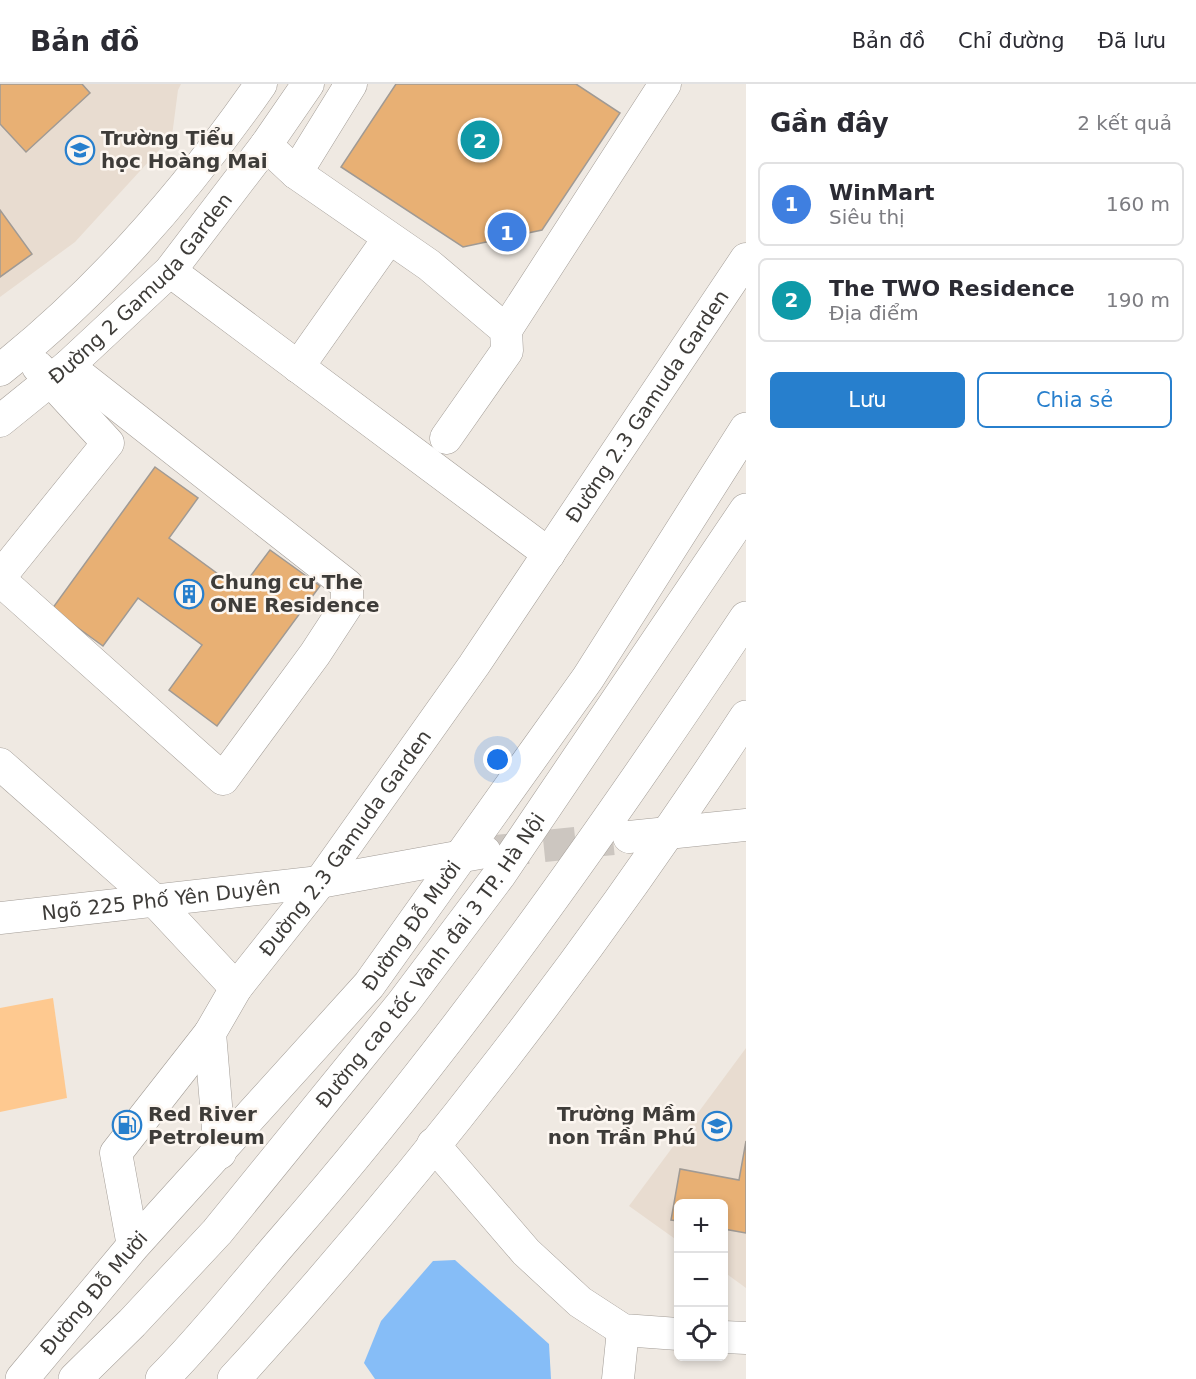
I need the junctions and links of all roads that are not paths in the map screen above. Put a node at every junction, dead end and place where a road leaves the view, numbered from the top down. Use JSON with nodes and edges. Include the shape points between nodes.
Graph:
{"nodes":[{"id":1,"x":261,"y":84,"type":"edge"},
{"id":2,"x":308,"y":84,"type":"edge"},
{"id":3,"x":351,"y":84,"type":"edge"},
{"id":4,"x":661,"y":86,"type":"edge"},
{"id":5,"x":266,"y":145,"type":"junction"},
{"id":6,"x":296,"y":173,"type":"junction"},
{"id":7,"x":389,"y":238,"type":"junction"},
{"id":8,"x":746,"y":259,"type":"edge"},
{"id":9,"x":170,"y":271,"type":"junction"},
{"id":10,"x":506,"y":330,"type":"junction"},
{"id":11,"x":8,"y":362,"type":"edge"},
{"id":12,"x":298,"y":368,"type":"junction"},
{"id":13,"x":59,"y":374,"type":"junction"},
{"id":14,"x":0,"y":422,"type":"edge"},
{"id":15,"x":746,"y":429,"type":"edge"},
{"id":16,"x":446,"y":438,"type":"dead end"},
{"id":17,"x":746,"y":510,"type":"edge"},
{"id":18,"x":549,"y":554,"type":"junction"},
{"id":19,"x":0,"y":578,"type":"edge"},
{"id":20,"x":746,"y":618,"type":"edge"},
{"id":21,"x":746,"y":717,"type":"edge"},
{"id":22,"x":0,"y":764,"type":"edge"},
{"id":23,"x":746,"y":825,"type":"edge"},
{"id":24,"x":670,"y":833,"type":"junction"},
{"id":25,"x":629,"y":837,"type":"tunnel mouth"},
{"id":26,"x":474,"y":853,"type":"junction"},
{"id":27,"x":320,"y":882,"type":"junction"},
{"id":28,"x":154,"y":900,"type":"junction"},
{"id":29,"x":0,"y":918,"type":"edge"},
{"id":30,"x":236,"y":988,"type":"junction"},
{"id":31,"x":210,"y":1033,"type":"junction"},
{"id":32,"x":433,"y":1144,"type":"junction"},
{"id":33,"x":220,"y":1153,"type":"junction"},
{"id":34,"x":134,"y":1246,"type":"junction"},
{"id":35,"x":622,"y":1330,"type":"junction"},
{"id":36,"x":674,"y":1334,"type":"edge"},
{"id":37,"x":728,"y":1337,"type":"edge"},
{"id":38,"x":746,"y":1338,"type":"edge"},
{"id":39,"x":22,"y":1379,"type":"edge"},
{"id":40,"x":75,"y":1379,"type":"edge"},
{"id":41,"x":162,"y":1379,"type":"edge"},
{"id":42,"x":234,"y":1379,"type":"edge"},
{"id":43,"x":618,"y":1379,"type":"edge"}],
"edges":[{"from":1,"to":11,"type":"street","name":"Đường 2 Gamuda Garden","via":[[135,244]]},
{"from":2,"to":5,"type":"street","name":"Đường 2 Gamuda Garden"},
{"from":3,"to":6,"type":"street"},
{"from":4,"to":10,"type":"street"},
{"from":5,"to":6,"type":"street"},
{"from":5,"to":9,"type":"street","name":"Đường 2 Gamuda Garden"},
{"from":6,"to":7,"type":"street"},
{"from":7,"to":10,"type":"street","via":[[429,265]]},
{"from":7,"to":12,"type":"street"},
{"from":8,"to":18,"type":"street","name":"Đường 2.3 Gamuda Garden"},
{"from":9,"to":12,"type":"street"},
{"from":9,"to":13,"type":"street","name":"Đường 2 Gamuda Garden"},
{"from":10,"to":16,"type":"street","via":[[507,351]]},
{"from":11,"to":13,"type":"street"},
{"from":12,"to":18,"type":"street"},
{"from":13,"to":14,"type":"street","name":"Đường 2 Gamuda Garden"},
{"from":13,"to":19,"type":"street","via":[[108,443]]},
{"from":13,"to":19,"type":"street","via":[[347,585],[347,605],[223,779]]},
{"from":15,"to":26,"type":"main road","name":"Đường Đỗ Mười"},
{"from":17,"to":40,"type":"main road","name":"Đường cao tốc Vành đai 3 TP. Hà Nội","via":[[506,865],[403,1003],[217,1232]]},
{"from":18,"to":27,"type":"street","name":"Đường 2.3 Gamuda Garden"},
{"from":20,"to":41,"type":"main road","via":[[553,899],[448,1040],[339,1176]]},
{"from":21,"to":24,"type":"main road"},
{"from":22,"to":28,"type":"street"},
{"from":23,"to":24,"type":"street"},
{"from":24,"to":25,"type":"street"},
{"from":24,"to":32,"type":"main road"},
{"from":26,"to":27,"type":"street","name":"Ngõ 225 Phố Yên Duyên"},
{"from":26,"to":33,"type":"main road","name":"Đường Đỗ Mười","via":[[369,985]]},
{"from":27,"to":28,"type":"street","name":"Ngõ 225 Phố Yên Duyên"},
{"from":27,"to":30,"type":"street","name":"Đường 2.3 Gamuda Garden"},
{"from":28,"to":29,"type":"street","name":"Ngõ 225 Phố Yên Duyên"},
{"from":28,"to":30,"type":"street"},
{"from":30,"to":31,"type":"street","name":"Đường 2.3 Gamuda Garden"},
{"from":31,"to":33,"type":"street"},
{"from":31,"to":34,"type":"street","name":"Đường 2.3 Gamuda Garden","via":[[116,1153]]},
{"from":32,"to":35,"type":"street","via":[[526,1252],[580,1302]]},
{"from":32,"to":42,"type":"main road","via":[[324,1281]]},
{"from":33,"to":34,"type":"main road","name":"Đường Đỗ Mười"},
{"from":34,"to":39,"type":"main road","name":"Đường Đỗ Mười"},
{"from":35,"to":36,"type":"street"},
{"from":35,"to":43,"type":"street"},
{"from":37,"to":38,"type":"street"}]}
